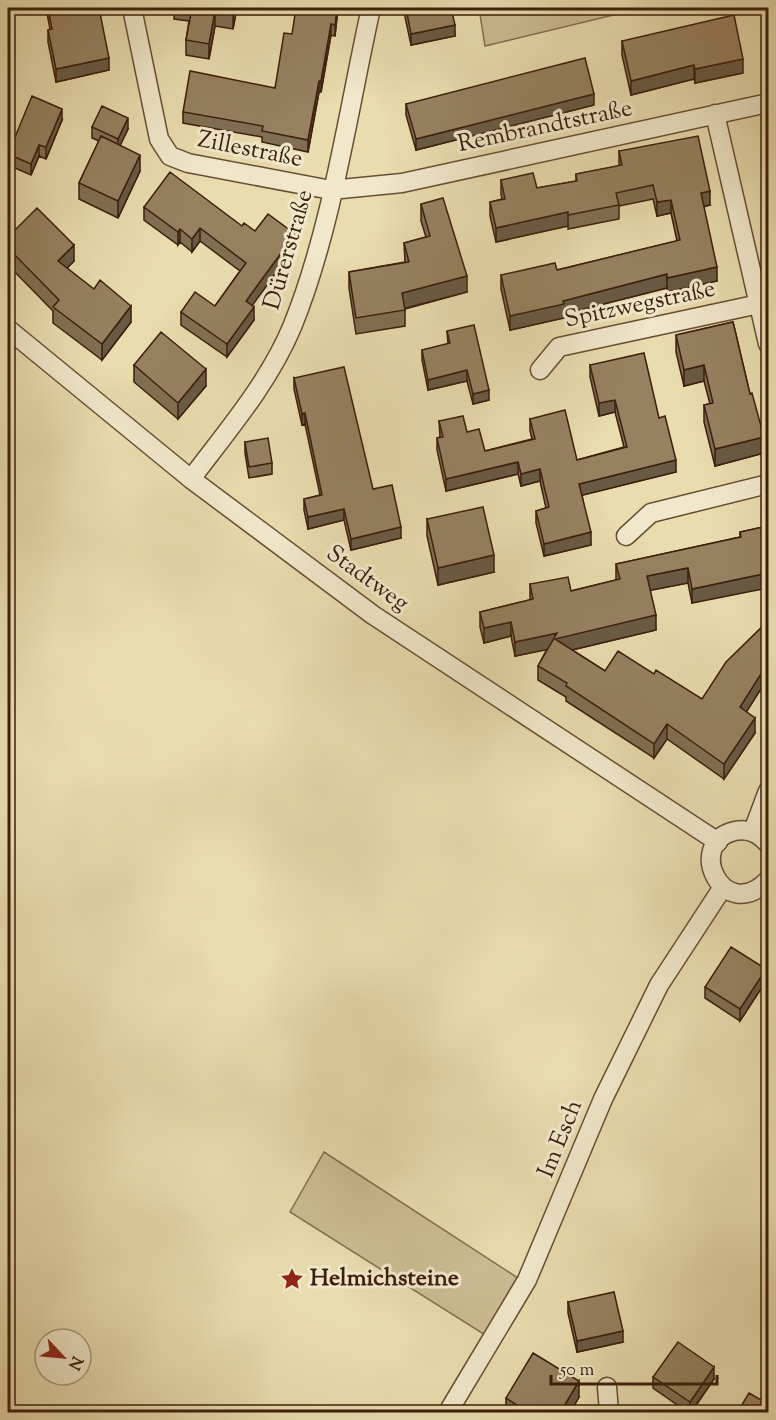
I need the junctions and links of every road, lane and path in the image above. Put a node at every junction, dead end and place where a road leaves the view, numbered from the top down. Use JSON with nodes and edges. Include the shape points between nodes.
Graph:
{"nodes":[{"id":1,"x":132,"y":8,"type":"edge"},
{"id":2,"x":370,"y":8,"type":"edge"},
{"id":3,"x":768,"y":103,"type":"edge"},
{"id":4,"x":715,"y":114,"type":"junction"},
{"id":5,"x":332,"y":190,"type":"junction"},
{"id":6,"x":759,"y":304,"type":"junction"},
{"id":7,"x":8,"y":329,"type":"edge"},
{"id":8,"x":768,"y":344,"type":"edge"},
{"id":9,"x":540,"y":370,"type":"dead end"},
{"id":10,"x":191,"y":479,"type":"junction"},
{"id":11,"x":768,"y":484,"type":"edge"},
{"id":12,"x":626,"y":536,"type":"dead end"},
{"id":13,"x":768,"y":791,"type":"edge"},
{"id":14,"x":753,"y":831,"type":"junction"},
{"id":15,"x":718,"y":842,"type":"junction"},
{"id":16,"x":768,"y":844,"type":"edge"},
{"id":17,"x":768,"y":880,"type":"edge"},
{"id":18,"x":723,"y":887,"type":"junction"},
{"id":19,"x":607,"y":1387,"type":"dead end"},
{"id":20,"x":448,"y":1413,"type":"edge"},
{"id":21,"x":609,"y":1413,"type":"edge"}],
"edges":[{"from":1,"to":5,"type":"street","name":"Zillestraße","via":[[159,140],[170,156],[188,163]]},
{"from":2,"to":5,"type":"street","name":"Dürerstraße"},
{"from":3,"to":4,"type":"street","name":"Rembrandtstraße"},
{"from":4,"to":5,"type":"street","name":"Rembrandtstraße","via":[[402,183]]},
{"from":4,"to":6,"type":"street"},
{"from":5,"to":10,"type":"street","name":"Dürerstraße","via":[[314,262],[291,328],[258,391]]},
{"from":6,"to":8,"type":"street"},
{"from":6,"to":9,"type":"street","name":"Spitzwegstraße","via":[[559,347]]},
{"from":7,"to":10,"type":"street","name":"Stadtweg"},
{"from":10,"to":15,"type":"street","name":"Stadtweg","via":[[382,621]]},
{"from":11,"to":12,"type":"street","via":[[651,513]]},
{"from":13,"to":14,"type":"street"},
{"from":14,"to":15,"type":"street","via":[[734,831]]},
{"from":14,"to":16,"type":"street"},
{"from":15,"to":18,"type":"street","via":[[712,850],[711,870]]},
{"from":17,"to":18,"type":"street","via":[[752,892],[732,892]]},
{"from":18,"to":20,"type":"street","name":"Im Esch","via":[[659,985],[603,1099],[527,1280]]},
{"from":19,"to":21,"type":"street"}]}
